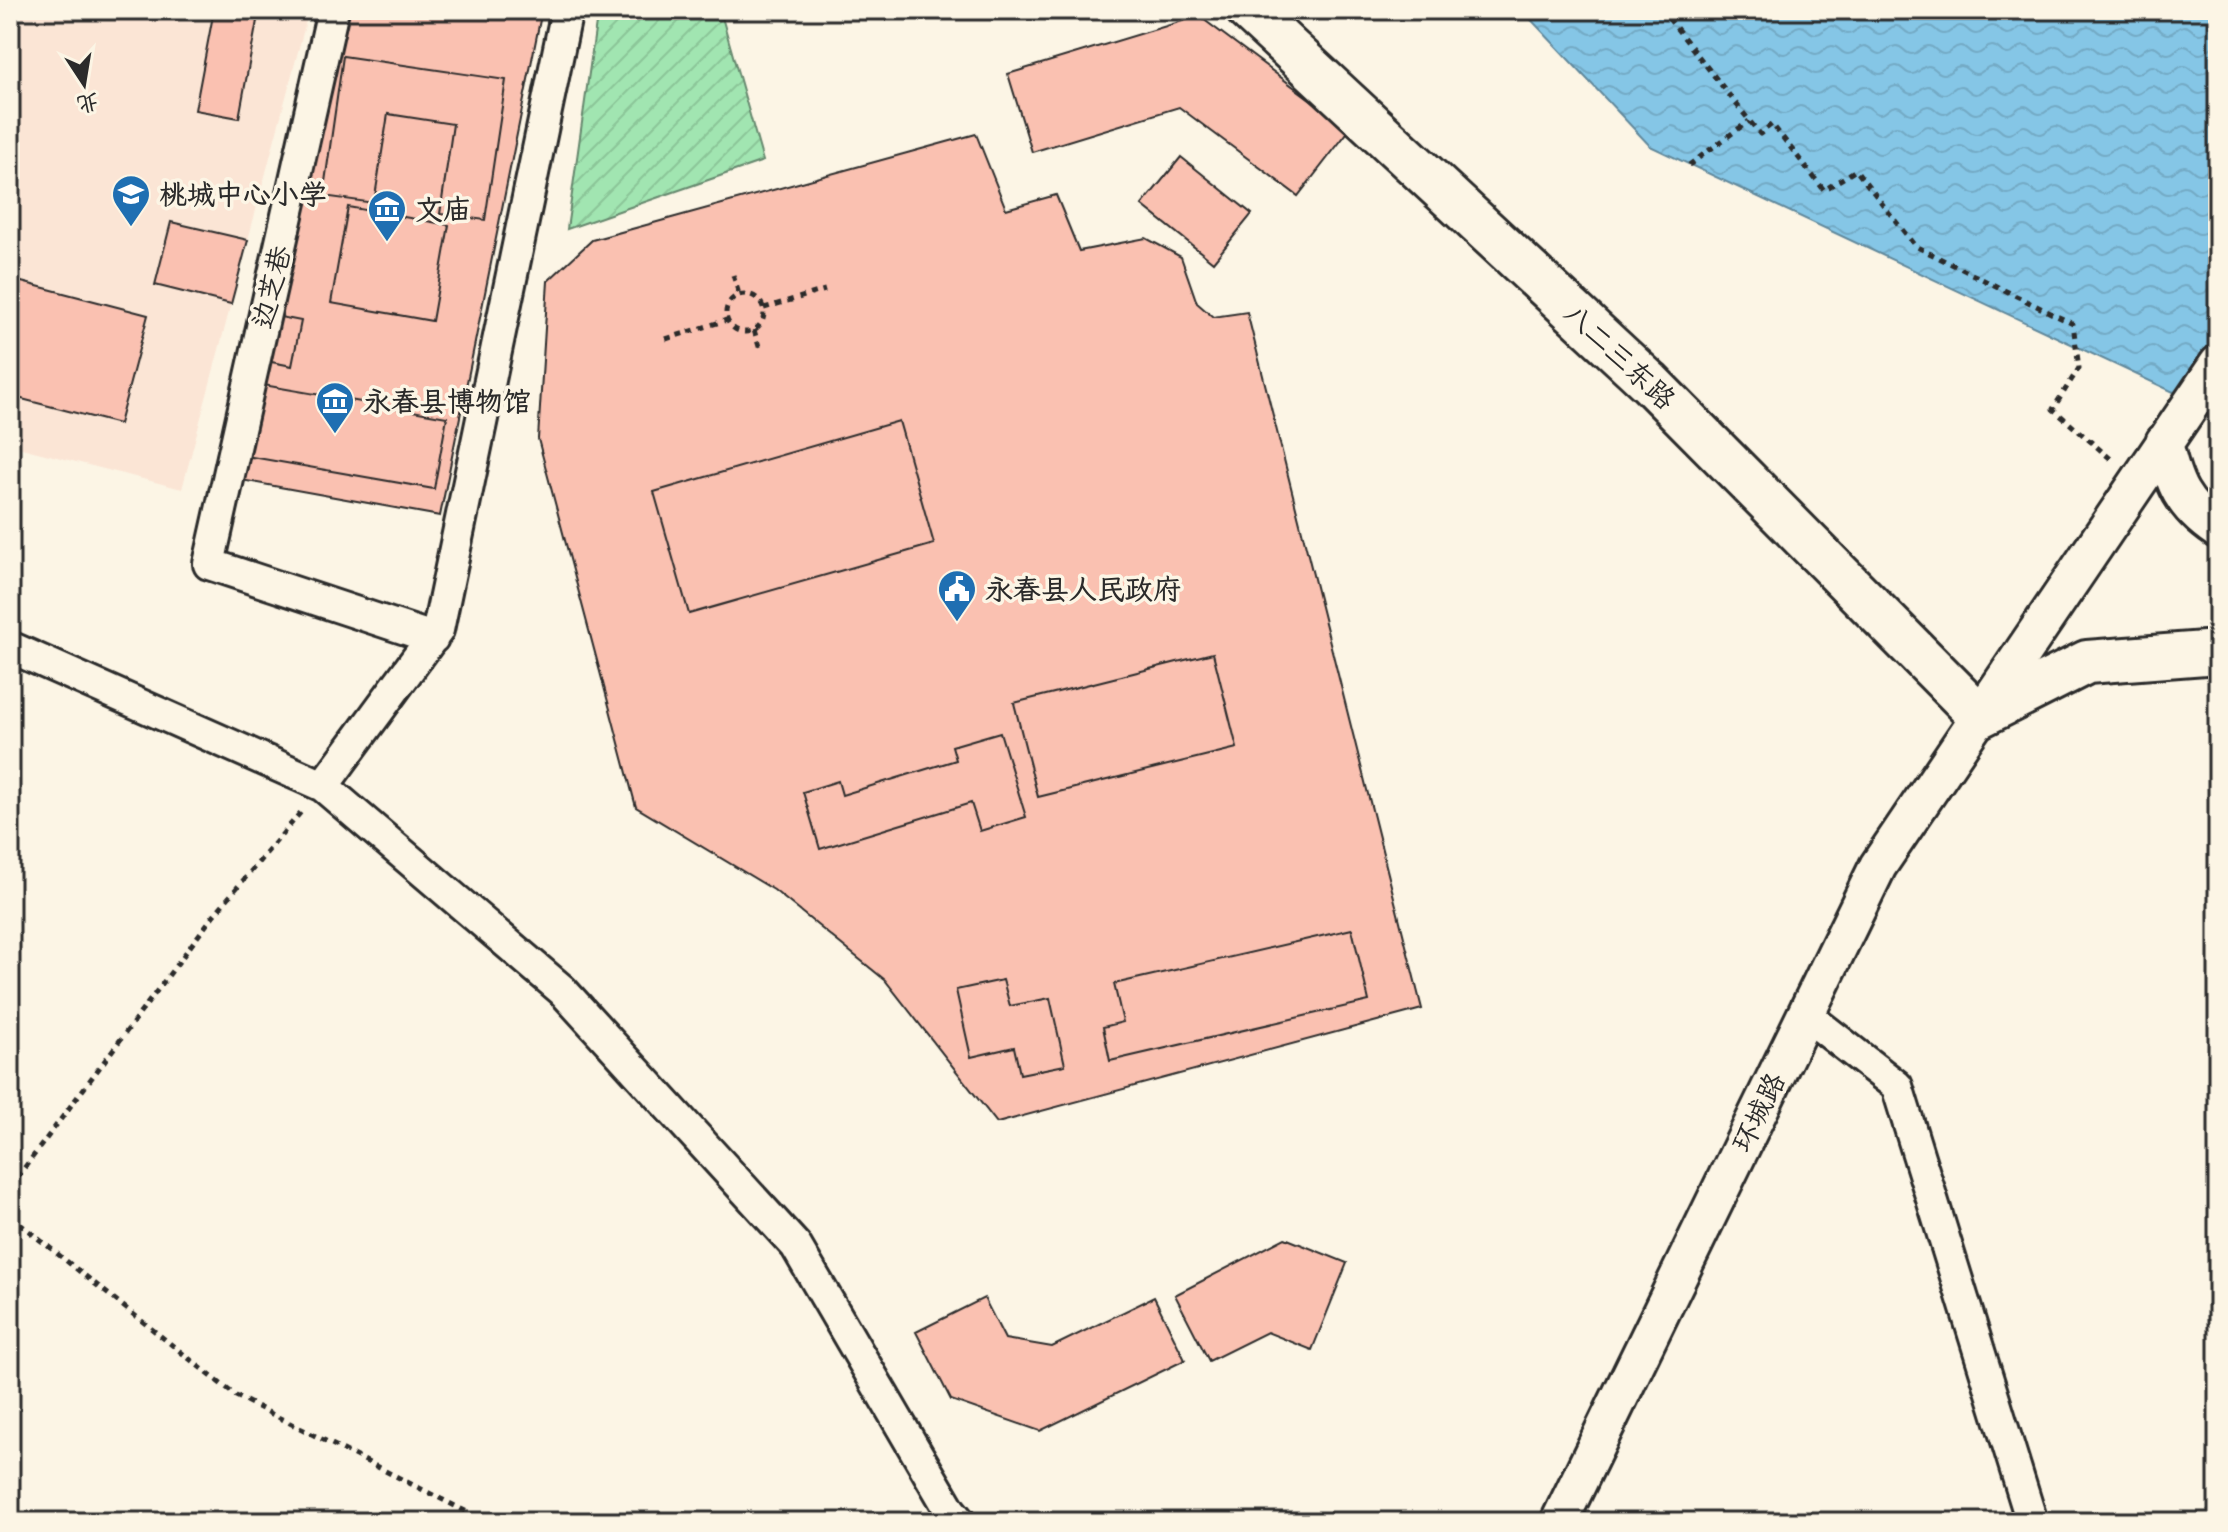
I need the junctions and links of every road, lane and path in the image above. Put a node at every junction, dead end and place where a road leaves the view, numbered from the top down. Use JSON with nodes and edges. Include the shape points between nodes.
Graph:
{"nodes":[{"id":1,"x":333,"y":10,"type":"edge"},
{"id":2,"x":567,"y":10,"type":"edge"},
{"id":3,"x":1248,"y":10,"type":"edge"},
{"id":4,"x":1647,"y":10,"type":"edge"},
{"id":5,"x":1749,"y":121,"type":"junction"},
{"id":6,"x":1689,"y":165,"type":"dead end"},
{"id":7,"x":733,"y":275,"type":"dead end"},
{"id":8,"x":825,"y":290,"type":"dead end"},
{"id":9,"x":739,"y":294,"type":"junction"},
{"id":10,"x":764,"y":308,"type":"junction"},
{"id":11,"x":727,"y":320,"type":"junction"},
{"id":12,"x":754,"y":330,"type":"junction"},
{"id":13,"x":666,"y":339,"type":"dead end"},
{"id":14,"x":761,"y":353,"type":"dead end"},
{"id":15,"x":2218,"y":364,"type":"edge"},
{"id":16,"x":2164,"y":442,"type":"junction"},
{"id":17,"x":2137,"y":482,"type":"junction"},
{"id":18,"x":2218,"y":530,"type":"edge"},
{"id":19,"x":433,"y":638,"type":"junction"},
{"id":20,"x":10,"y":647,"type":"edge"},
{"id":21,"x":2218,"y":652,"type":"edge"},
{"id":22,"x":1980,"y":716,"type":"junction"},
{"id":23,"x":323,"y":786,"type":"junction"},
{"id":24,"x":1806,"y":1015,"type":"junction"},
{"id":25,"x":10,"y":1187,"type":"edge"},
{"id":26,"x":10,"y":1216,"type":"edge"},
{"id":27,"x":487,"y":1522,"type":"edge"},
{"id":28,"x":960,"y":1522,"type":"edge"},
{"id":29,"x":1559,"y":1522,"type":"edge"},
{"id":30,"x":2032,"y":1522,"type":"edge"}],
"edges":[{"from":1,"to":19,"type":"street","name":"边芝巷","via":[[209,564]]},
{"from":2,"to":19,"type":"street"},
{"from":3,"to":22,"type":"main road","name":"八二三东路","via":[[1649,382]]},
{"from":4,"to":5,"type":"path","via":[[1666,15]]},
{"from":5,"to":6,"type":"path"},
{"from":5,"to":17,"type":"path","via":[[1760,134],[1772,124],[1824,190],[1856,170],[1915,246],[2073,324],[2079,368],[2053,409]]},
{"from":7,"to":9,"type":"path"},
{"from":8,"to":10,"type":"path"},
{"from":9,"to":10,"type":"path","via":[[752,294]]},
{"from":9,"to":11,"type":"path","via":[[726,307]]},
{"from":10,"to":12,"type":"path","via":[[763,321]]},
{"from":11,"to":12,"type":"path","via":[[741,332]]},
{"from":11,"to":13,"type":"path"},
{"from":12,"to":14,"type":"path"},
{"from":15,"to":16,"type":"street","name":"环城路"},
{"from":16,"to":17,"type":"street","name":"环城路"},
{"from":16,"to":18,"type":"street","via":[[2173,482],[2197,516]]},
{"from":17,"to":22,"type":"street","name":"环城路"},
{"from":19,"to":23,"type":"street"},
{"from":20,"to":23,"type":"street"},
{"from":21,"to":22,"type":"main road","via":[[2087,662]]},
{"from":22,"to":24,"type":"street","name":"环城路","via":[[1878,866]]},
{"from":23,"to":25,"type":"path","via":[[213,916]]},
{"from":23,"to":28,"type":"street","via":[[562,990],[796,1246]]},
{"from":24,"to":29,"type":"street","name":"环城路"},
{"from":24,"to":30,"type":"street","via":[[1897,1086]]},
{"from":26,"to":27,"type":"path","via":[[236,1396]]}]}
